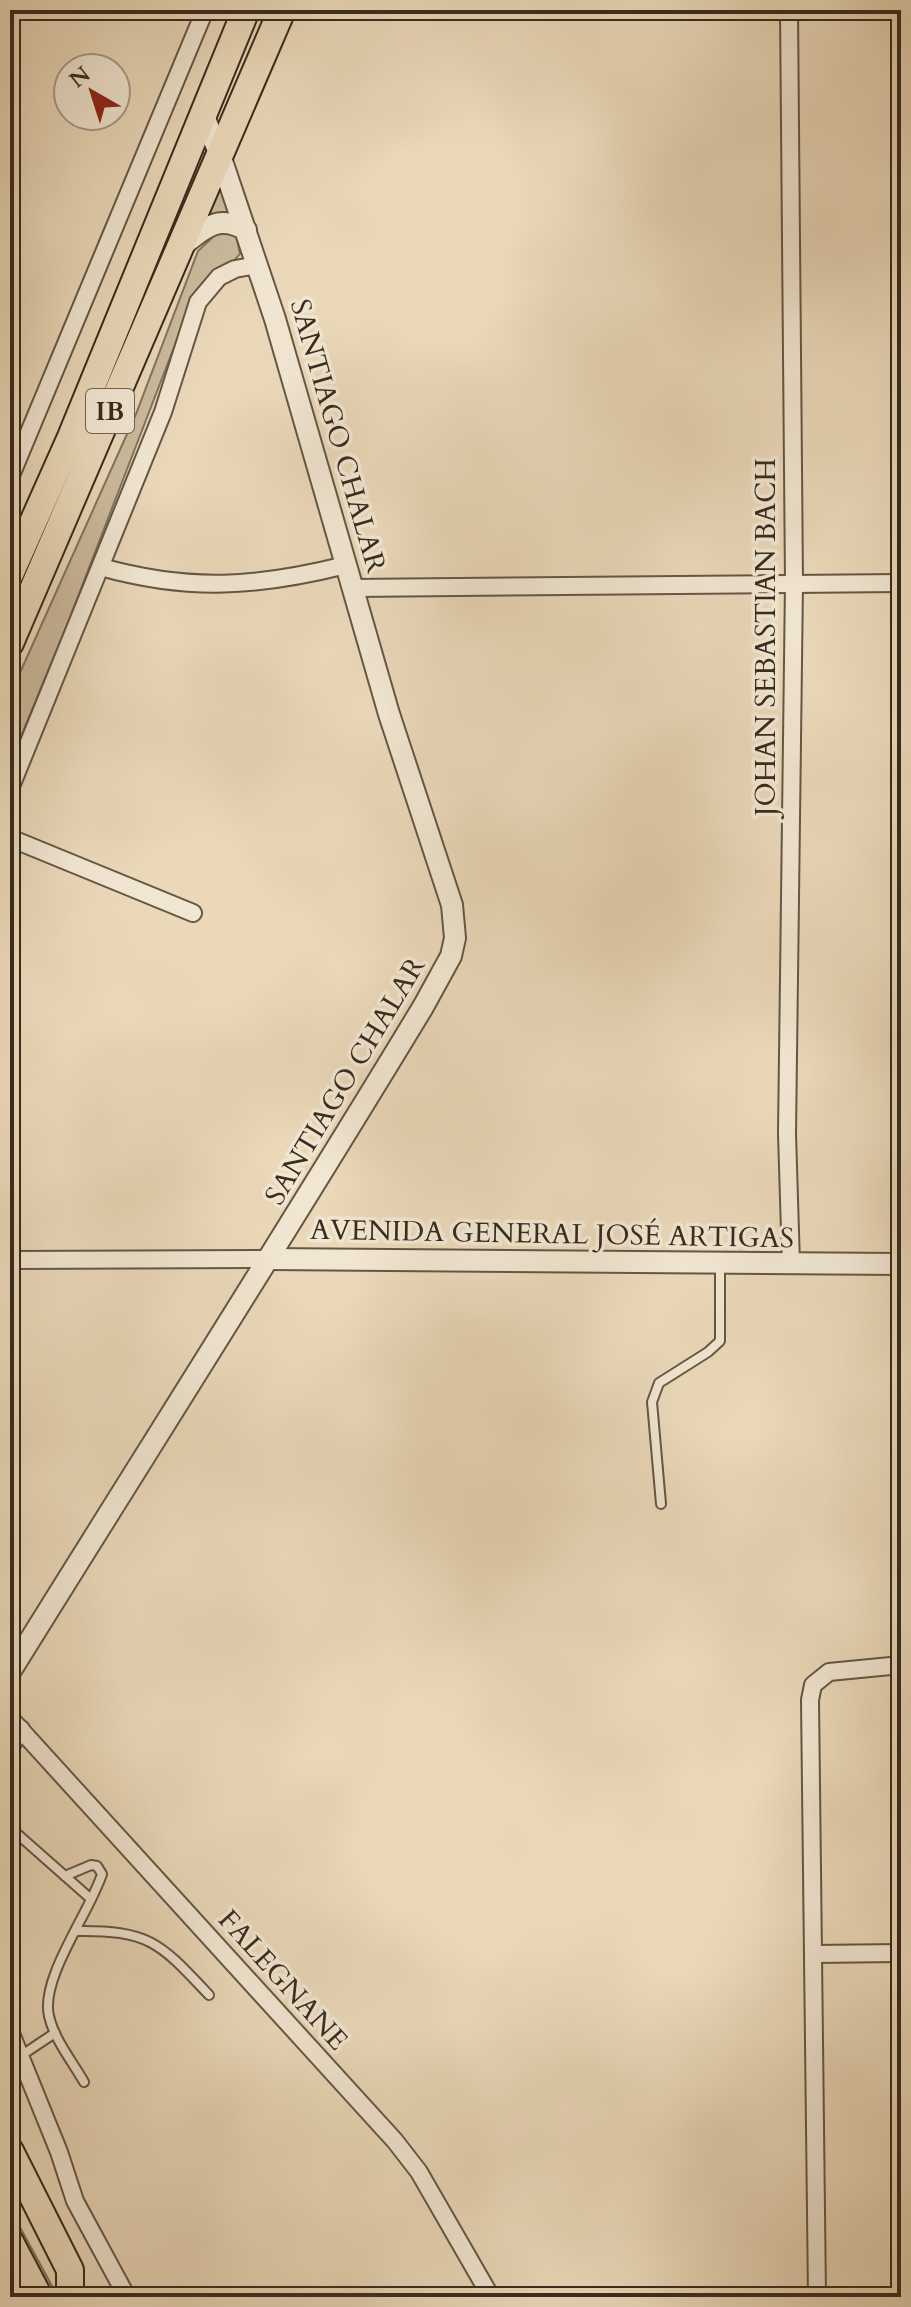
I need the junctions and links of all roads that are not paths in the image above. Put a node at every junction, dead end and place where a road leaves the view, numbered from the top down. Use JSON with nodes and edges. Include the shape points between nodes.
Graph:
{"nodes":[{"id":1,"x":205,"y":10,"type":"edge"},
{"id":2,"x":246,"y":10,"type":"edge"},
{"id":3,"x":282,"y":10,"type":"edge"},
{"id":4,"x":789,"y":10,"type":"edge"},
{"id":5,"x":203,"y":114,"type":"junction"},
{"id":6,"x":220,"y":155,"type":"junction"},
{"id":7,"x":246,"y":230,"type":"junction"},
{"id":8,"x":182,"y":246,"type":"junction"},
{"id":9,"x":257,"y":265,"type":"junction"},
{"id":10,"x":10,"y":478,"type":"edge"},
{"id":11,"x":12,"y":564,"type":"edge"},
{"id":12,"x":346,"y":565,"type":"junction"},
{"id":13,"x":101,"y":567,"type":"junction"},
{"id":14,"x":794,"y":583,"type":"junction"},
{"id":15,"x":901,"y":583,"type":"edge"},
{"id":16,"x":353,"y":588,"type":"junction"},
{"id":17,"x":10,"y":643,"type":"edge"},
{"id":18,"x":10,"y":789,"type":"edge"},
{"id":19,"x":10,"y":838,"type":"edge"},
{"id":20,"x":193,"y":913,"type":"dead end"},
{"id":21,"x":270,"y":1259,"type":"junction"},
{"id":22,"x":10,"y":1260,"type":"edge"},
{"id":23,"x":720,"y":1264,"type":"junction"},
{"id":24,"x":791,"y":1264,"type":"junction"},
{"id":25,"x":901,"y":1264,"type":"edge"},
{"id":26,"x":661,"y":1504,"type":"dead end"},
{"id":27,"x":901,"y":1665,"type":"edge"},
{"id":28,"x":10,"y":1672,"type":"edge"},
{"id":29,"x":15,"y":1724,"type":"edge"},
{"id":30,"x":10,"y":1748,"type":"edge"},
{"id":31,"x":14,"y":1831,"type":"dead end"},
{"id":32,"x":65,"y":1876,"type":"junction"},
{"id":33,"x":91,"y":1899,"type":"junction"},
{"id":34,"x":76,"y":1931,"type":"junction"},
{"id":35,"x":901,"y":1953,"type":"edge"},
{"id":36,"x":813,"y":1954,"type":"junction"},
{"id":37,"x":209,"y":1995,"type":"dead end"},
{"id":38,"x":10,"y":2031,"type":"edge"},
{"id":39,"x":55,"y":2033,"type":"junction"},
{"id":40,"x":22,"y":2055,"type":"junction"},
{"id":41,"x":84,"y":2082,"type":"dead end"},
{"id":42,"x":10,"y":2151,"type":"edge"},
{"id":43,"x":10,"y":2188,"type":"edge"},
{"id":44,"x":10,"y":2242,"type":"edge"},
{"id":45,"x":10,"y":2280,"type":"edge"},
{"id":46,"x":20,"y":2297,"type":"edge"},
{"id":47,"x":39,"y":2297,"type":"edge"},
{"id":48,"x":70,"y":2297,"type":"edge"},
{"id":49,"x":127,"y":2297,"type":"edge"},
{"id":50,"x":491,"y":2297,"type":"edge"},
{"id":51,"x":817,"y":2297,"type":"edge"}],
"edges":[{"from":1,"to":10,"type":"street"},
{"from":2,"to":5,"type":"highway","number":"IB"},
{"from":3,"to":6,"type":"highway","number":"IB"},
{"from":4,"to":14,"type":"street","name":"JOHAN SEBASTIAN BACH"},
{"from":5,"to":6,"type":"street","name":"SANTIAGO CHALAR"},
{"from":5,"to":11,"type":"highway","number":"IB","via":[[71,437]]},
{"from":6,"to":7,"type":"street","name":"SANTIAGO CHALAR"},
{"from":6,"to":8,"type":"highway","number":"IB"},
{"from":7,"to":8,"type":"street","via":[[216,223]]},
{"from":7,"to":9,"type":"street","name":"SANTIAGO CHALAR"},
{"from":8,"to":17,"type":"highway","number":"IB"},
{"from":9,"to":12,"type":"street","name":"SANTIAGO CHALAR"},
{"from":9,"to":13,"type":"street","via":[[219,277],[198,302],[163,412]]},
{"from":12,"to":13,"type":"street","via":[[290,579],[208,585],[164,582]]},
{"from":12,"to":16,"type":"street","name":"SANTIAGO CHALAR"},
{"from":13,"to":18,"type":"street"},
{"from":14,"to":15,"type":"street"},
{"from":14,"to":16,"type":"street"},
{"from":14,"to":24,"type":"street","name":"JOHAN SEBASTIAN BACH","via":[[787,1134]]},
{"from":16,"to":21,"type":"street","name":"SANTIAGO CHALAR","via":[[452,905],[455,938],[443,974]]},
{"from":19,"to":20,"type":"street"},
{"from":21,"to":22,"type":"street","name":"AVENIDA GENERAL JOSÉ ARTIGAS"},
{"from":21,"to":23,"type":"street","name":"AVENIDA GENERAL JOSÉ ARTIGAS"},
{"from":21,"to":28,"type":"street","name":"SANTIAGO CHALAR"},
{"from":23,"to":24,"type":"street","name":"AVENIDA GENERAL JOSÉ ARTIGAS"},
{"from":23,"to":26,"type":"lane","via":[[720,1341],[659,1383],[652,1402]]},
{"from":24,"to":25,"type":"street","name":"AVENIDA GENERAL JOSÉ ARTIGAS"},
{"from":27,"to":36,"type":"street","via":[[829,1672],[813,1685]]},
{"from":29,"to":30,"type":"street"},
{"from":29,"to":50,"type":"street","name":"FALEGNANE","via":[[395,2141],[419,2172]]},
{"from":31,"to":32,"type":"lane"},
{"from":32,"to":33,"type":"lane"},
{"from":32,"to":33,"type":"lane","via":[[91,1865],[100,1869]]},
{"from":33,"to":34,"type":"lane"},
{"from":34,"to":37,"type":"lane","via":[[145,1938],[168,1952]]},
{"from":34,"to":39,"type":"lane","via":[[49,1991],[48,2015]]},
{"from":35,"to":36,"type":"street"},
{"from":36,"to":51,"type":"street"},
{"from":38,"to":40,"type":"street"},
{"from":39,"to":40,"type":"lane"},
{"from":39,"to":41,"type":"lane"},
{"from":40,"to":49,"type":"street","via":[[75,2201]]},
{"from":42,"to":48,"type":"highway","via":[[70,2270]]},
{"from":43,"to":48,"type":"highway"},
{"from":44,"to":47,"type":"highway"},
{"from":45,"to":46,"type":"highway"}]}
